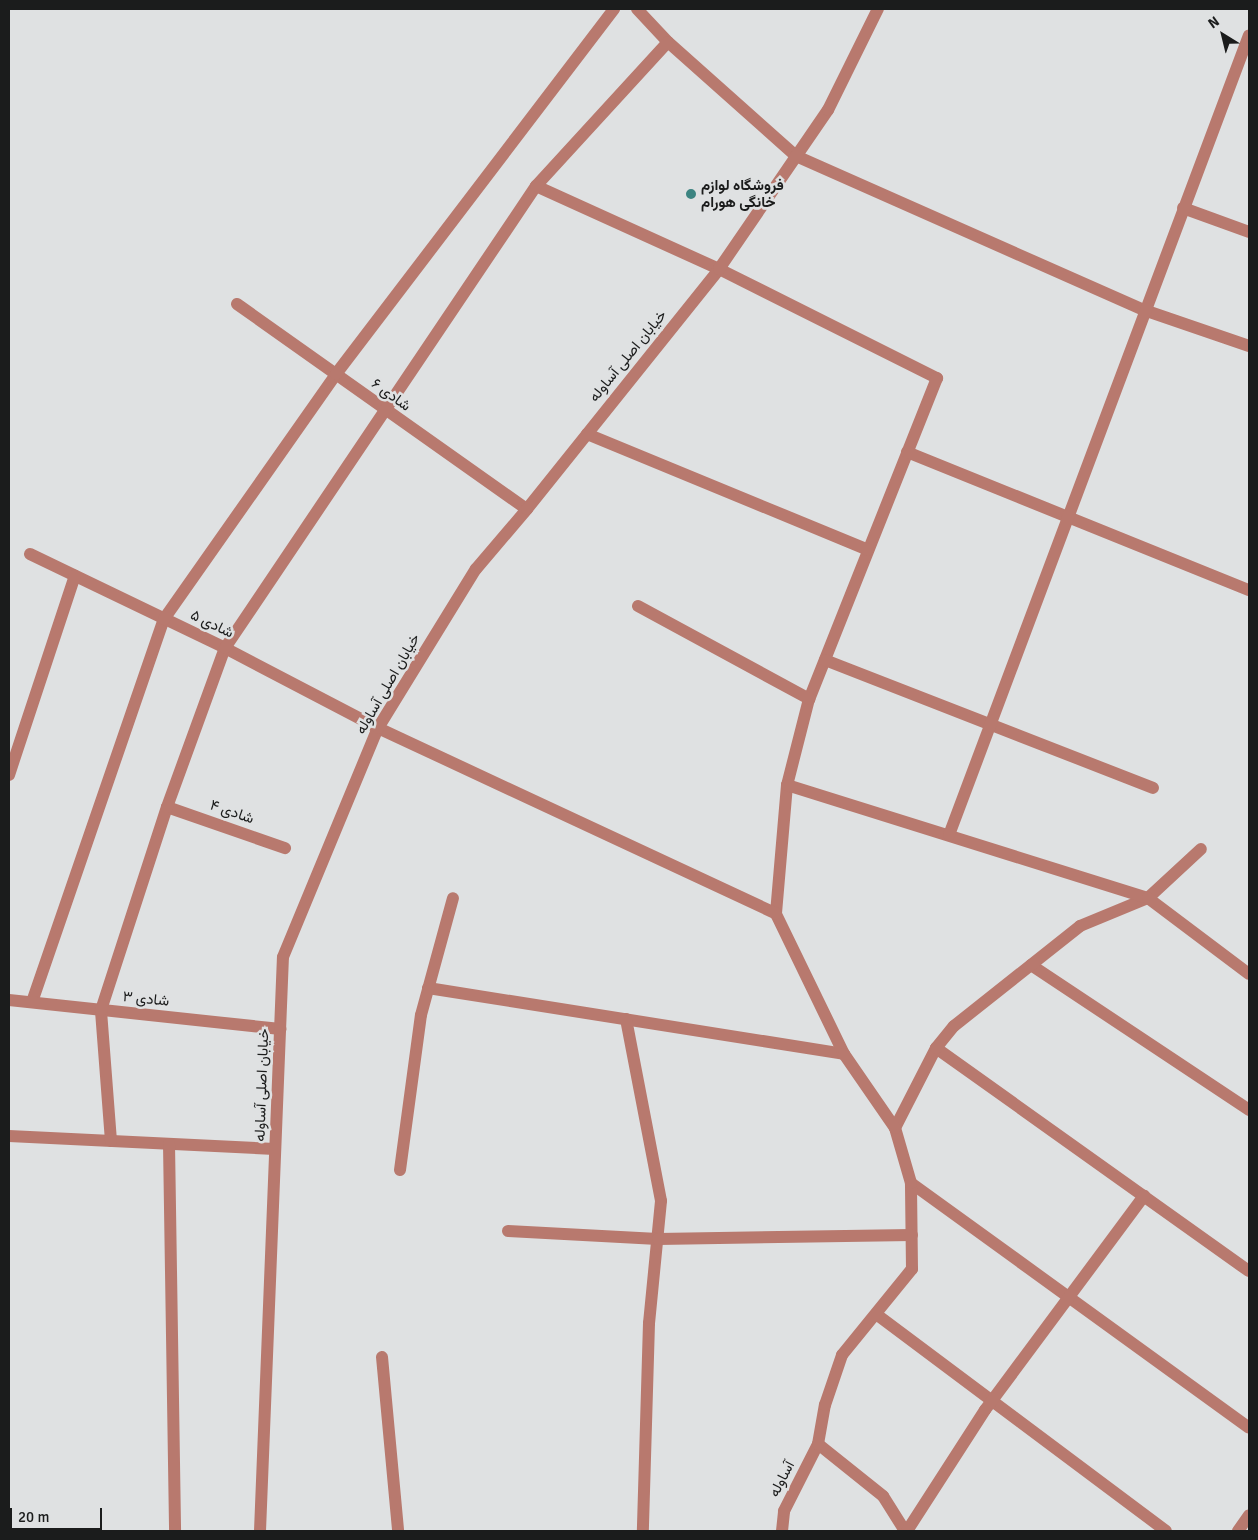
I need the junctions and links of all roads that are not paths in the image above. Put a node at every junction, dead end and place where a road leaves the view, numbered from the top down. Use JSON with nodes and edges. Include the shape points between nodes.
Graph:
{"nodes":[{"id":1,"x":614,"y":9,"type":"edge"},
{"id":2,"x":637,"y":9,"type":"edge"},
{"id":3,"x":878,"y":9,"type":"edge"},
{"id":4,"x":1249,"y":35,"type":"edge"},
{"id":5,"x":668,"y":42,"type":"junction"},
{"id":6,"x":796,"y":156,"type":"junction"},
{"id":7,"x":536,"y":186,"type":"junction"},
{"id":8,"x":1183,"y":208,"type":"junction"},
{"id":9,"x":1249,"y":232,"type":"edge"},
{"id":10,"x":719,"y":269,"type":"junction"},
{"id":11,"x":237,"y":304,"type":"dead end"},
{"id":12,"x":1144,"y":310,"type":"junction"},
{"id":13,"x":1249,"y":346,"type":"edge"},
{"id":14,"x":336,"y":374,"type":"junction"},
{"id":15,"x":384,"y":410,"type":"junction"},
{"id":16,"x":587,"y":434,"type":"junction"},
{"id":17,"x":907,"y":452,"type":"junction"},
{"id":18,"x":528,"y":509,"type":"junction"},
{"id":19,"x":1071,"y":517,"type":"junction"},
{"id":20,"x":868,"y":550,"type":"junction"},
{"id":21,"x":30,"y":554,"type":"dead end"},
{"id":22,"x":75,"y":576,"type":"junction"},
{"id":23,"x":1249,"y":590,"type":"edge"},
{"id":24,"x":638,"y":606,"type":"dead end"},
{"id":25,"x":164,"y":619,"type":"junction"},
{"id":26,"x":225,"y":648,"type":"junction"},
{"id":27,"x":825,"y":660,"type":"junction"},
{"id":28,"x":809,"y":699,"type":"junction"},
{"id":29,"x":991,"y":725,"type":"junction"},
{"id":30,"x":378,"y":728,"type":"junction"},
{"id":31,"x":9,"y":775,"type":"edge"},
{"id":32,"x":787,"y":785,"type":"junction"},
{"id":33,"x":1152,"y":788,"type":"dead end"},
{"id":34,"x":167,"y":807,"type":"junction"},
{"id":35,"x":950,"y":835,"type":"junction"},
{"id":36,"x":285,"y":848,"type":"dead end"},
{"id":37,"x":1201,"y":849,"type":"dead end"},
{"id":38,"x":453,"y":898,"type":"dead end"},
{"id":39,"x":1148,"y":898,"type":"junction"},
{"id":40,"x":776,"y":914,"type":"junction"},
{"id":41,"x":1031,"y":965,"type":"junction"},
{"id":42,"x":1249,"y":974,"type":"edge"},
{"id":43,"x":428,"y":988,"type":"junction"},
{"id":44,"x":9,"y":1000,"type":"edge"},
{"id":45,"x":32,"y":1002,"type":"junction"},
{"id":46,"x":101,"y":1010,"type":"junction"},
{"id":47,"x":626,"y":1019,"type":"junction"},
{"id":48,"x":280,"y":1029,"type":"junction"},
{"id":49,"x":936,"y":1048,"type":"junction"},
{"id":50,"x":844,"y":1054,"type":"junction"},
{"id":51,"x":1249,"y":1110,"type":"edge"},
{"id":52,"x":895,"y":1128,"type":"junction"},
{"id":53,"x":9,"y":1136,"type":"edge"},
{"id":54,"x":112,"y":1141,"type":"junction"},
{"id":55,"x":169,"y":1144,"type":"junction"},
{"id":56,"x":275,"y":1149,"type":"junction"},
{"id":57,"x":400,"y":1170,"type":"dead end"},
{"id":58,"x":911,"y":1183,"type":"junction"},
{"id":59,"x":1144,"y":1196,"type":"junction"},
{"id":60,"x":508,"y":1231,"type":"dead end"},
{"id":61,"x":912,"y":1234,"type":"junction"},
{"id":62,"x":658,"y":1239,"type":"junction"},
{"id":63,"x":1249,"y":1271,"type":"edge"},
{"id":64,"x":1068,"y":1297,"type":"junction"},
{"id":65,"x":876,"y":1314,"type":"junction"},
{"id":66,"x":382,"y":1356,"type":"dead end"},
{"id":67,"x":1249,"y":1428,"type":"edge"},
{"id":68,"x":818,"y":1444,"type":"junction"},
{"id":69,"x":1249,"y":1515,"type":"edge"},
{"id":70,"x":175,"y":1531,"type":"edge"},
{"id":71,"x":260,"y":1531,"type":"edge"},
{"id":72,"x":398,"y":1531,"type":"edge"},
{"id":73,"x":642,"y":1531,"type":"edge"},
{"id":74,"x":782,"y":1531,"type":"edge"},
{"id":75,"x":906,"y":1531,"type":"edge"},
{"id":76,"x":1166,"y":1531,"type":"edge"},
{"id":77,"x":1238,"y":1531,"type":"edge"}],
"edges":[{"from":1,"to":14,"type":"street"},
{"from":2,"to":5,"type":"street"},
{"from":3,"to":6,"type":"street","name":"خیابان اصلی آساوله","via":[[828,110]]},
{"from":4,"to":8,"type":"street"},
{"from":5,"to":6,"type":"street"},
{"from":5,"to":7,"type":"street"},
{"from":6,"to":10,"type":"street","name":"خیابان اصلی آساوله"},
{"from":6,"to":12,"type":"street"},
{"from":7,"to":10,"type":"street"},
{"from":7,"to":15,"type":"street"},
{"from":8,"to":9,"type":"street"},
{"from":8,"to":12,"type":"street"},
{"from":10,"to":16,"type":"street","name":"خیابان اصلی آساوله"},
{"from":10,"to":17,"type":"street","via":[[937,378]]},
{"from":11,"to":14,"type":"street","name":"شادی ۶"},
{"from":12,"to":13,"type":"street"},
{"from":12,"to":19,"type":"street"},
{"from":14,"to":15,"type":"street","name":"شادی ۶"},
{"from":14,"to":25,"type":"street"},
{"from":15,"to":18,"type":"street","name":"شادی ۶"},
{"from":15,"to":26,"type":"street"},
{"from":16,"to":18,"type":"street","name":"خیابان اصلی آساوله"},
{"from":16,"to":20,"type":"street"},
{"from":17,"to":19,"type":"street"},
{"from":17,"to":20,"type":"street"},
{"from":18,"to":30,"type":"street","name":"خیابان اصلی آساوله","via":[[476,569]]},
{"from":19,"to":23,"type":"street"},
{"from":19,"to":29,"type":"street"},
{"from":20,"to":27,"type":"street"},
{"from":21,"to":22,"type":"street","name":"شادی ۵"},
{"from":22,"to":25,"type":"street","name":"شادی ۵"},
{"from":22,"to":31,"type":"street"},
{"from":24,"to":28,"type":"street"},
{"from":25,"to":26,"type":"street","name":"شادی ۵"},
{"from":25,"to":45,"type":"street"},
{"from":26,"to":30,"type":"street","name":"شادی ۵"},
{"from":26,"to":34,"type":"street"},
{"from":27,"to":28,"type":"street"},
{"from":27,"to":29,"type":"street"},
{"from":28,"to":32,"type":"street"},
{"from":29,"to":33,"type":"street"},
{"from":29,"to":35,"type":"street"},
{"from":30,"to":40,"type":"street","name":"شادی ۵"},
{"from":30,"to":48,"type":"street","name":"خیابان اصلی آساوله","via":[[283,957]]},
{"from":32,"to":35,"type":"street"},
{"from":32,"to":40,"type":"street"},
{"from":34,"to":36,"type":"street","name":"شادی ۴"},
{"from":34,"to":46,"type":"street"},
{"from":35,"to":39,"type":"street"},
{"from":37,"to":39,"type":"street"},
{"from":38,"to":43,"type":"street"},
{"from":39,"to":41,"type":"street","via":[[1080,926]]},
{"from":39,"to":42,"type":"street"},
{"from":40,"to":50,"type":"street","name":"آساوله"},
{"from":41,"to":49,"type":"street","via":[[954,1026]]},
{"from":41,"to":51,"type":"street"},
{"from":43,"to":47,"type":"street"},
{"from":43,"to":57,"type":"street","via":[[420,1015]]},
{"from":44,"to":45,"type":"street","name":"شادی ۳"},
{"from":45,"to":46,"type":"street","name":"شادی ۳"},
{"from":46,"to":48,"type":"street","name":"شادی ۳"},
{"from":46,"to":54,"type":"street"},
{"from":47,"to":50,"type":"street"},
{"from":47,"to":62,"type":"street","via":[[662,1202]]},
{"from":48,"to":56,"type":"street","name":"خیابان اصلی آساوله"},
{"from":49,"to":52,"type":"street"},
{"from":49,"to":59,"type":"street"},
{"from":50,"to":52,"type":"street","name":"آساوله"},
{"from":52,"to":58,"type":"street","name":"آساوله"},
{"from":53,"to":54,"type":"street"},
{"from":54,"to":55,"type":"street"},
{"from":55,"to":56,"type":"street"},
{"from":55,"to":70,"type":"street"},
{"from":56,"to":71,"type":"street","name":"خیابان اصلی آساوله"},
{"from":58,"to":61,"type":"street","name":"آساوله"},
{"from":58,"to":64,"type":"street"},
{"from":59,"to":63,"type":"street"},
{"from":59,"to":64,"type":"street"},
{"from":60,"to":62,"type":"street"},
{"from":61,"to":62,"type":"street"},
{"from":61,"to":65,"type":"street","name":"آساوله","via":[[912,1269]]},
{"from":62,"to":73,"type":"street","via":[[649,1323]]},
{"from":64,"to":67,"type":"street"},
{"from":64,"to":75,"type":"street","via":[[985,1410]]},
{"from":65,"to":68,"type":"street","name":"آساوله","via":[[842,1354],[825,1405]]},
{"from":65,"to":76,"type":"street"},
{"from":66,"to":72,"type":"street"},
{"from":68,"to":74,"type":"street","name":"آساوله","via":[[784,1511]]},
{"from":68,"to":75,"type":"street","via":[[883,1496]]},
{"from":69,"to":77,"type":"street"}]}
